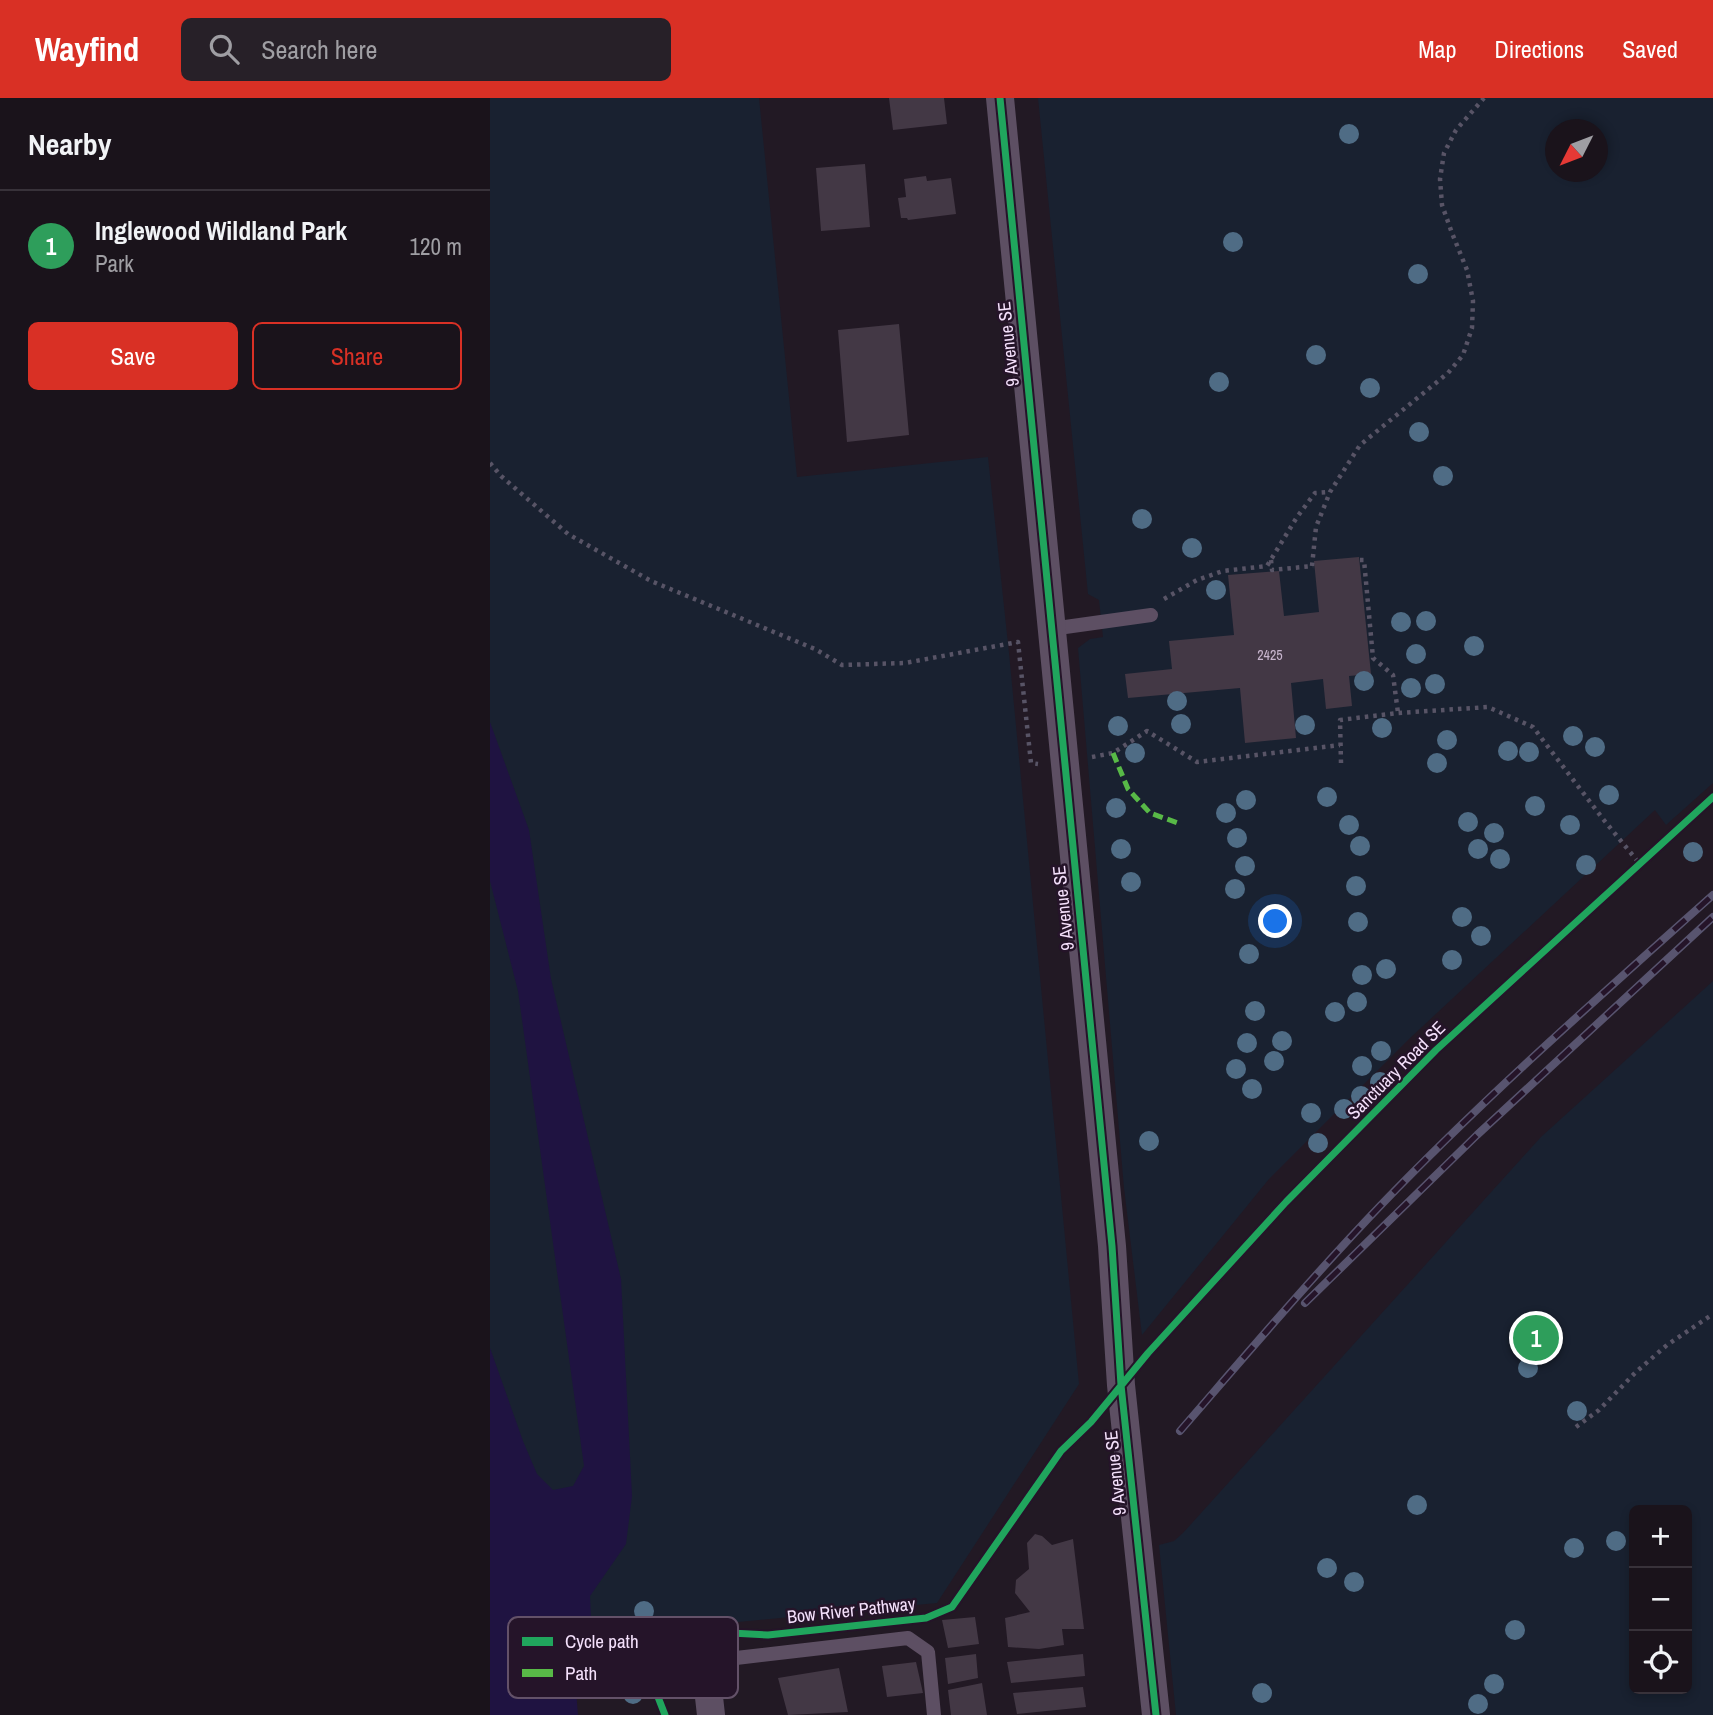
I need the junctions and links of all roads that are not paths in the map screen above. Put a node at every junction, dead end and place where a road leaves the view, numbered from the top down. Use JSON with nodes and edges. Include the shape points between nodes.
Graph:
{"nodes":[{"id":1,"x":1000,"y":98,"type":"edge"},
{"id":2,"x":1151,"y":615,"type":"road end"},
{"id":3,"x":1051,"y":629,"type":"junction"},
{"id":4,"x":738,"y":1658,"type":"edge"},
{"id":5,"x":934,"y":1715,"type":"edge"},
{"id":6,"x":1156,"y":1715,"type":"edge"}],
"edges":[{"from":1,"to":3,"type":"street","name":"9 Avenue SE"},
{"from":2,"to":3,"type":"lane"},
{"from":3,"to":6,"type":"street","name":"9 Avenue SE"},
{"from":4,"to":5,"type":"lane","via":[[908,1638],[928,1652]]}]}
